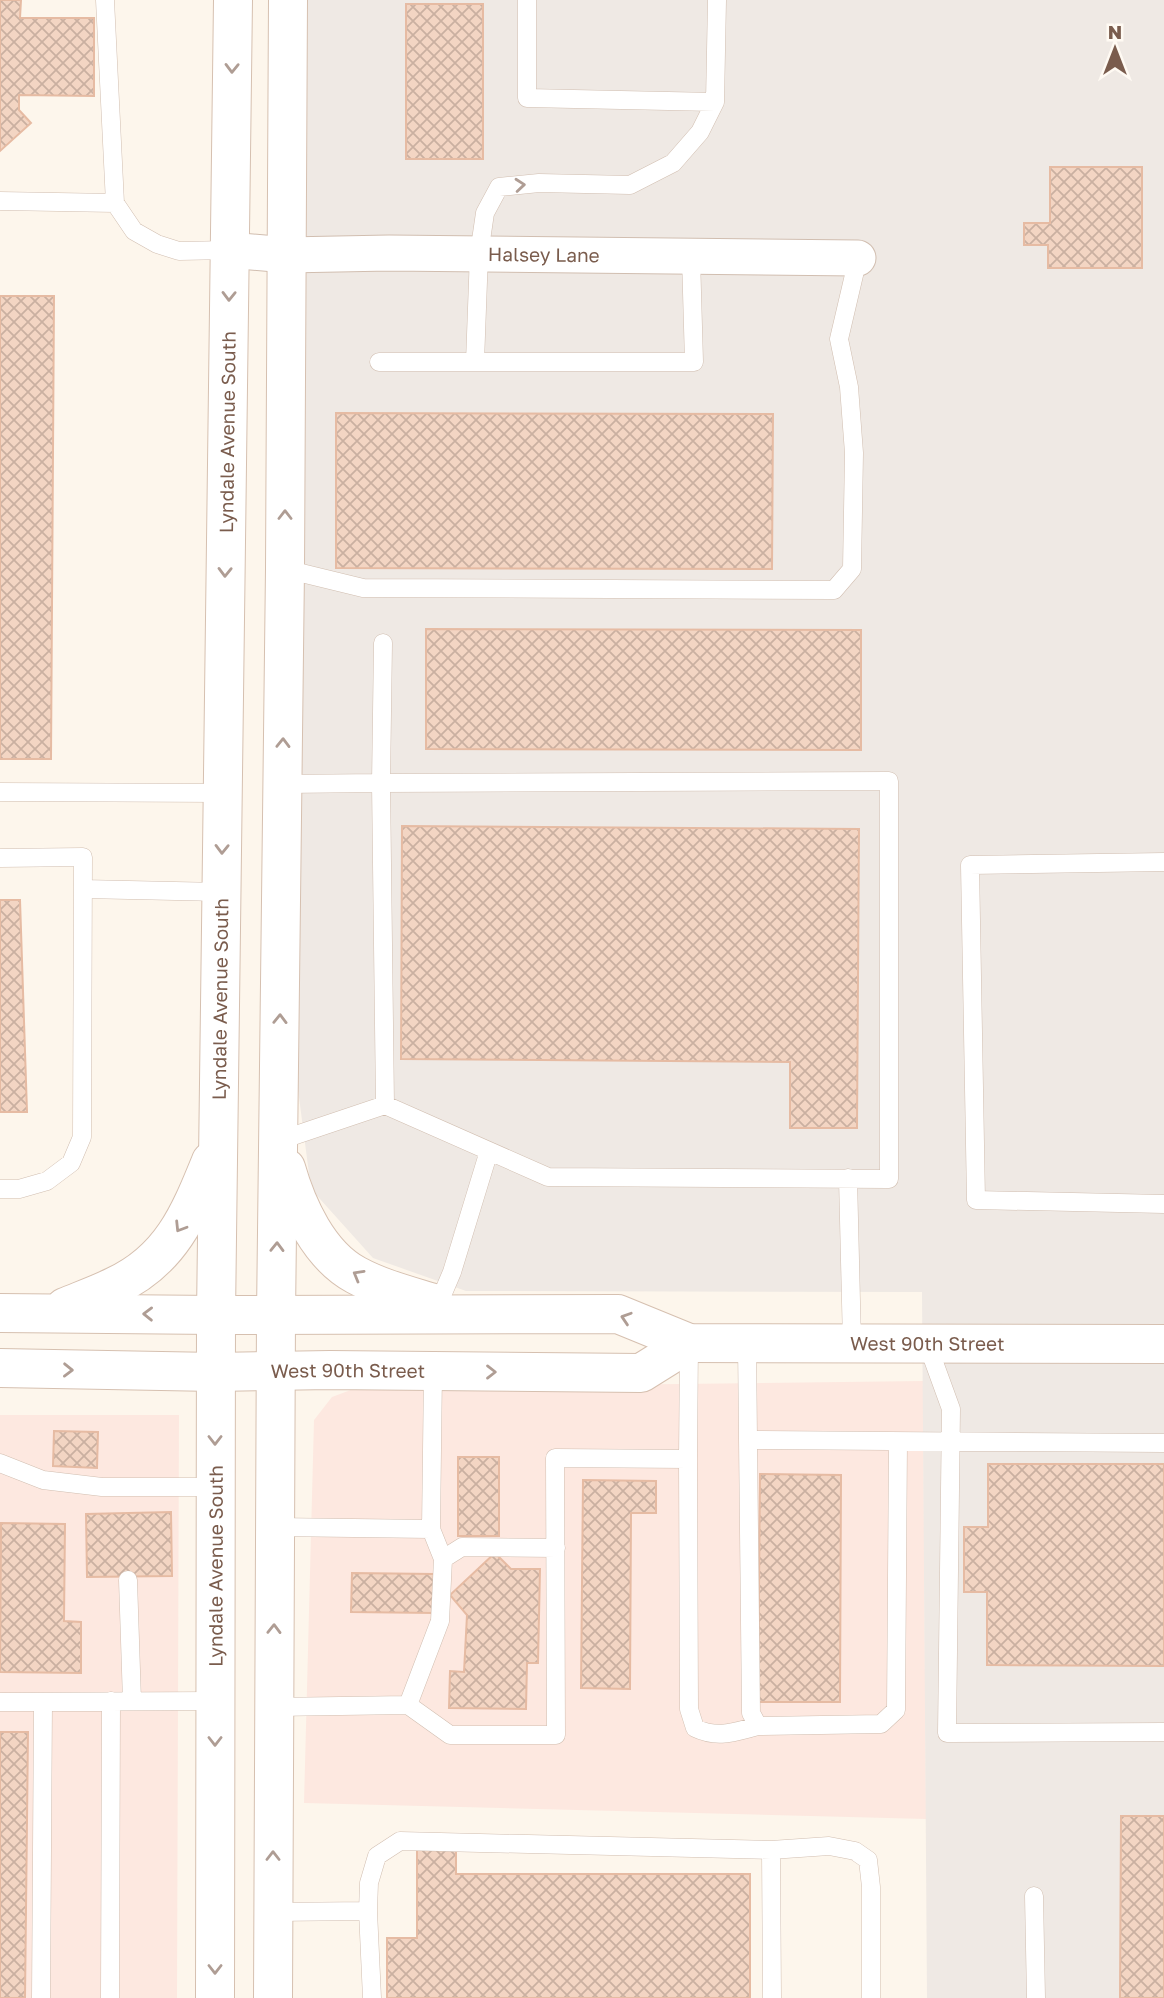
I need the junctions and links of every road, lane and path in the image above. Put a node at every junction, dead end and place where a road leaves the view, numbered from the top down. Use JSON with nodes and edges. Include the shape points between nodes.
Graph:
{"nodes":[{"id":1,"x":105,"y":0,"type":"edge"},
{"id":2,"x":233,"y":0,"type":"edge"},
{"id":3,"x":288,"y":0,"type":"edge"},
{"id":4,"x":527,"y":0,"type":"edge"},
{"id":5,"x":717,"y":0,"type":"edge"},
{"id":6,"x":715,"y":102,"type":"junction"},
{"id":7,"x":0,"y":201,"type":"edge"},
{"id":8,"x":115,"y":203,"type":"junction"},
{"id":9,"x":229,"y":250,"type":"junction"},
{"id":10,"x":479,"y":254,"type":"junction"},
{"id":11,"x":287,"y":256,"type":"junction"},
{"id":12,"x":691,"y":257,"type":"junction"},
{"id":13,"x":858,"y":258,"type":"joint"},
{"id":14,"x":379,"y":362,"type":"dead end"},
{"id":15,"x":475,"y":362,"type":"junction"},
{"id":16,"x":285,"y":569,"type":"junction"},
{"id":17,"x":383,"y":643,"type":"dead end"},
{"id":18,"x":381,"y":783,"type":"junction"},
{"id":19,"x":282,"y":784,"type":"junction"},
{"id":20,"x":0,"y":792,"type":"edge"},
{"id":21,"x":222,"y":793,"type":"junction"},
{"id":22,"x":0,"y":858,"type":"edge"},
{"id":23,"x":1164,"y":862,"type":"edge"},
{"id":24,"x":83,"y":889,"type":"junction"},
{"id":25,"x":221,"y":892,"type":"junction"},
{"id":26,"x":385,"y":1105,"type":"junction"},
{"id":27,"x":278,"y":1141,"type":"junction"},
{"id":28,"x":218,"y":1143,"type":"junction"},
{"id":29,"x":489,"y":1151,"type":"junction"},
{"id":30,"x":848,"y":1178,"type":"junction"},
{"id":31,"x":0,"y":1189,"type":"edge"},
{"id":32,"x":1164,"y":1204,"type":"edge"},
{"id":33,"x":453,"y":1310,"type":"junction"},
{"id":34,"x":0,"y":1313,"type":"edge"},
{"id":35,"x":49,"y":1313,"type":"junction"},
{"id":36,"x":216,"y":1315,"type":"junction"},
{"id":37,"x":276,"y":1315,"type":"junction"},
{"id":38,"x":689,"y":1343,"type":"junction"},
{"id":39,"x":747,"y":1343,"type":"junction"},
{"id":40,"x":852,"y":1343,"type":"junction"},
{"id":41,"x":927,"y":1343,"type":"junction"},
{"id":42,"x":1164,"y":1344,"type":"edge"},
{"id":43,"x":0,"y":1368,"type":"edge"},
{"id":44,"x":276,"y":1370,"type":"junction"},
{"id":45,"x":215,"y":1372,"type":"junction"},
{"id":46,"x":433,"y":1372,"type":"junction"},
{"id":47,"x":748,"y":1440,"type":"junction"},
{"id":48,"x":898,"y":1441,"type":"junction"},
{"id":49,"x":950,"y":1442,"type":"junction"},
{"id":50,"x":1164,"y":1443,"type":"edge"},
{"id":51,"x":688,"y":1459,"type":"junction"},
{"id":52,"x":0,"y":1463,"type":"edge"},
{"id":53,"x":215,"y":1487,"type":"junction"},
{"id":54,"x":275,"y":1527,"type":"junction"},
{"id":55,"x":431,"y":1529,"type":"junction"},
{"id":56,"x":556,"y":1548,"type":"junction"},
{"id":57,"x":443,"y":1559,"type":"junction"},
{"id":58,"x":128,"y":1580,"type":"dead end"},
{"id":59,"x":111,"y":1701,"type":"junction"},
{"id":60,"x":132,"y":1701,"type":"junction"},
{"id":61,"x":215,"y":1701,"type":"junction"},
{"id":62,"x":0,"y":1702,"type":"edge"},
{"id":63,"x":43,"y":1702,"type":"junction"},
{"id":64,"x":408,"y":1705,"type":"junction"},
{"id":65,"x":274,"y":1707,"type":"junction"},
{"id":66,"x":758,"y":1726,"type":"junction"},
{"id":67,"x":1164,"y":1732,"type":"edge"},
{"id":68,"x":771,"y":1850,"type":"junction"},
{"id":69,"x":1034,"y":1896,"type":"dead end"},
{"id":70,"x":368,"y":1911,"type":"junction"},
{"id":71,"x":272,"y":1912,"type":"junction"},
{"id":72,"x":41,"y":1998,"type":"edge"},
{"id":73,"x":110,"y":1998,"type":"edge"},
{"id":74,"x":215,"y":1998,"type":"edge"},
{"id":75,"x":272,"y":1998,"type":"edge"},
{"id":76,"x":372,"y":1998,"type":"edge"},
{"id":77,"x":772,"y":1998,"type":"edge"},
{"id":78,"x":871,"y":1998,"type":"edge"},
{"id":79,"x":1036,"y":1998,"type":"edge"}],
"edges":[{"from":1,"to":8,"type":"lane"},
{"from":2,"to":9,"type":"main road","name":"Lyndale Avenue South","one_way":true},
{"from":3,"to":11,"type":"main road"},
{"from":4,"to":6,"type":"lane","via":[[527,98]]},
{"from":5,"to":6,"type":"lane"},
{"from":10,"to":6,"type":"lane","one_way":true,"via":[[485,213],[499,187],[630,185],[673,163],[700,132]]},
{"from":7,"to":8,"type":"lane"},
{"from":8,"to":9,"type":"lane","via":[[134,231],[158,244],[179,251]]},
{"from":9,"to":11,"type":"street","name":"Halsey Lane"},
{"from":9,"to":21,"type":"main road","name":"Lyndale Avenue South","one_way":true},
{"from":10,"to":11,"type":"street","name":"Halsey Lane"},
{"from":10,"to":12,"type":"street","name":"Halsey Lane"},
{"from":10,"to":15,"type":"lane"},
{"from":16,"to":11,"type":"main road","one_way":true},
{"from":12,"to":13,"type":"street","name":"Halsey Lane"},
{"from":12,"to":15,"type":"lane","via":[[694,362]]},
{"from":13,"to":16,"type":"lane","via":[[839,339],[849,387],[854,453],[852,569],[834,590],[363,588]]},
{"from":14,"to":15,"type":"lane"},
{"from":19,"to":16,"type":"main road","one_way":true},
{"from":17,"to":18,"type":"lane"},
{"from":18,"to":19,"type":"lane"},
{"from":18,"to":26,"type":"lane"},
{"from":18,"to":30,"type":"lane","via":[[889,781],[889,1179]]},
{"from":27,"to":19,"type":"main road","one_way":true},
{"from":20,"to":21,"type":"lane"},
{"from":21,"to":25,"type":"main road","name":"Lyndale Avenue South","one_way":true},
{"from":22,"to":24,"type":"lane","via":[[83,858]]},
{"from":23,"to":32,"type":"lane","via":[[970,865],[976,1200]]},
{"from":24,"to":25,"type":"lane"},
{"from":24,"to":31,"type":"lane","via":[[82,1137],[71,1163],[47,1181]]},
{"from":25,"to":28,"type":"main road","name":"Lyndale Avenue South"},
{"from":26,"to":27,"type":"lane"},
{"from":26,"to":29,"type":"lane"},
{"from":33,"to":27,"type":"main road","one_way":true,"via":[[387,1289],[354,1274],[332,1256],[310,1228],[293,1194]]},
{"from":37,"to":27,"type":"main road","one_way":true},
{"from":28,"to":35,"type":"main road","one_way":true,"via":[[193,1205],[163,1251],[117,1285]]},
{"from":28,"to":36,"type":"main road","name":"Lyndale Avenue South"},
{"from":29,"to":30,"type":"lane","via":[[548,1177]]},
{"from":29,"to":33,"type":"lane","via":[[452,1272]]},
{"from":30,"to":40,"type":"lane"},
{"from":33,"to":37,"type":"main road","name":"West 90th Street"},
{"from":38,"to":33,"type":"main road","name":"West 90th Street","one_way":true,"via":[[618,1314]]},
{"from":34,"to":35,"type":"main road","name":"West 90th Street"},
{"from":36,"to":35,"type":"main road","name":"West 90th Street","one_way":true},
{"from":36,"to":37,"type":"main road","name":"West 90th Street"},
{"from":36,"to":45,"type":"main road","name":"Lyndale Avenue South"},
{"from":37,"to":44,"type":"main road"},
{"from":38,"to":39,"type":"main road","name":"West 90th Street"},
{"from":46,"to":38,"type":"main road","name":"West 90th Street","one_way":true,"via":[[641,1373]]},
{"from":38,"to":51,"type":"lane"},
{"from":39,"to":40,"type":"main road","name":"West 90th Street"},
{"from":39,"to":47,"type":"lane"},
{"from":40,"to":41,"type":"main road","name":"West 90th Street"},
{"from":41,"to":42,"type":"main road","name":"West 90th Street"},
{"from":41,"to":49,"type":"lane","via":[[951,1409]]},
{"from":43,"to":45,"type":"main road","name":"West 90th Street","one_way":true},
{"from":44,"to":45,"type":"main road","name":"West 90th Street"},
{"from":44,"to":46,"type":"main road","name":"West 90th Street"},
{"from":44,"to":54,"type":"main road"},
{"from":45,"to":53,"type":"main road","name":"Lyndale Avenue South","one_way":true},
{"from":46,"to":55,"type":"lane"},
{"from":47,"to":48,"type":"lane"},
{"from":47,"to":66,"type":"lane","via":[[751,1713]]},
{"from":48,"to":49,"type":"lane"},
{"from":48,"to":66,"type":"lane","via":[[896,1710],[881,1724]]},
{"from":49,"to":50,"type":"lane"},
{"from":49,"to":67,"type":"lane","via":[[947,1733]]},
{"from":51,"to":56,"type":"lane","via":[[555,1458]]},
{"from":51,"to":66,"type":"lane","via":[[689,1709],[695,1728],[708,1735]]},
{"from":52,"to":53,"type":"lane","via":[[43,1480],[102,1487],[125,1496]]},
{"from":53,"to":61,"type":"main road","name":"Lyndale Avenue South"},
{"from":54,"to":55,"type":"lane"},
{"from":65,"to":54,"type":"main road","one_way":true},
{"from":55,"to":57,"type":"lane"},
{"from":56,"to":57,"type":"lane","via":[[462,1547]]},
{"from":56,"to":64,"type":"lane","via":[[556,1735],[450,1735]]},
{"from":57,"to":64,"type":"lane","via":[[440,1621]]},
{"from":58,"to":60,"type":"lane"},
{"from":59,"to":60,"type":"lane"},
{"from":59,"to":63,"type":"lane"},
{"from":59,"to":73,"type":"lane"},
{"from":60,"to":61,"type":"lane"},
{"from":61,"to":74,"type":"main road","name":"Lyndale Avenue South","one_way":true},
{"from":62,"to":63,"type":"lane"},
{"from":63,"to":72,"type":"lane"},
{"from":64,"to":65,"type":"lane"},
{"from":71,"to":65,"type":"main road","one_way":true},
{"from":68,"to":70,"type":"lane","via":[[400,1841],[377,1856],[369,1883]]},
{"from":68,"to":77,"type":"lane"},
{"from":68,"to":78,"type":"lane","via":[[828,1846],[855,1851],[868,1860]]},
{"from":69,"to":79,"type":"lane"},
{"from":70,"to":71,"type":"lane"},
{"from":70,"to":76,"type":"lane"},
{"from":71,"to":75,"type":"main road"}]}
